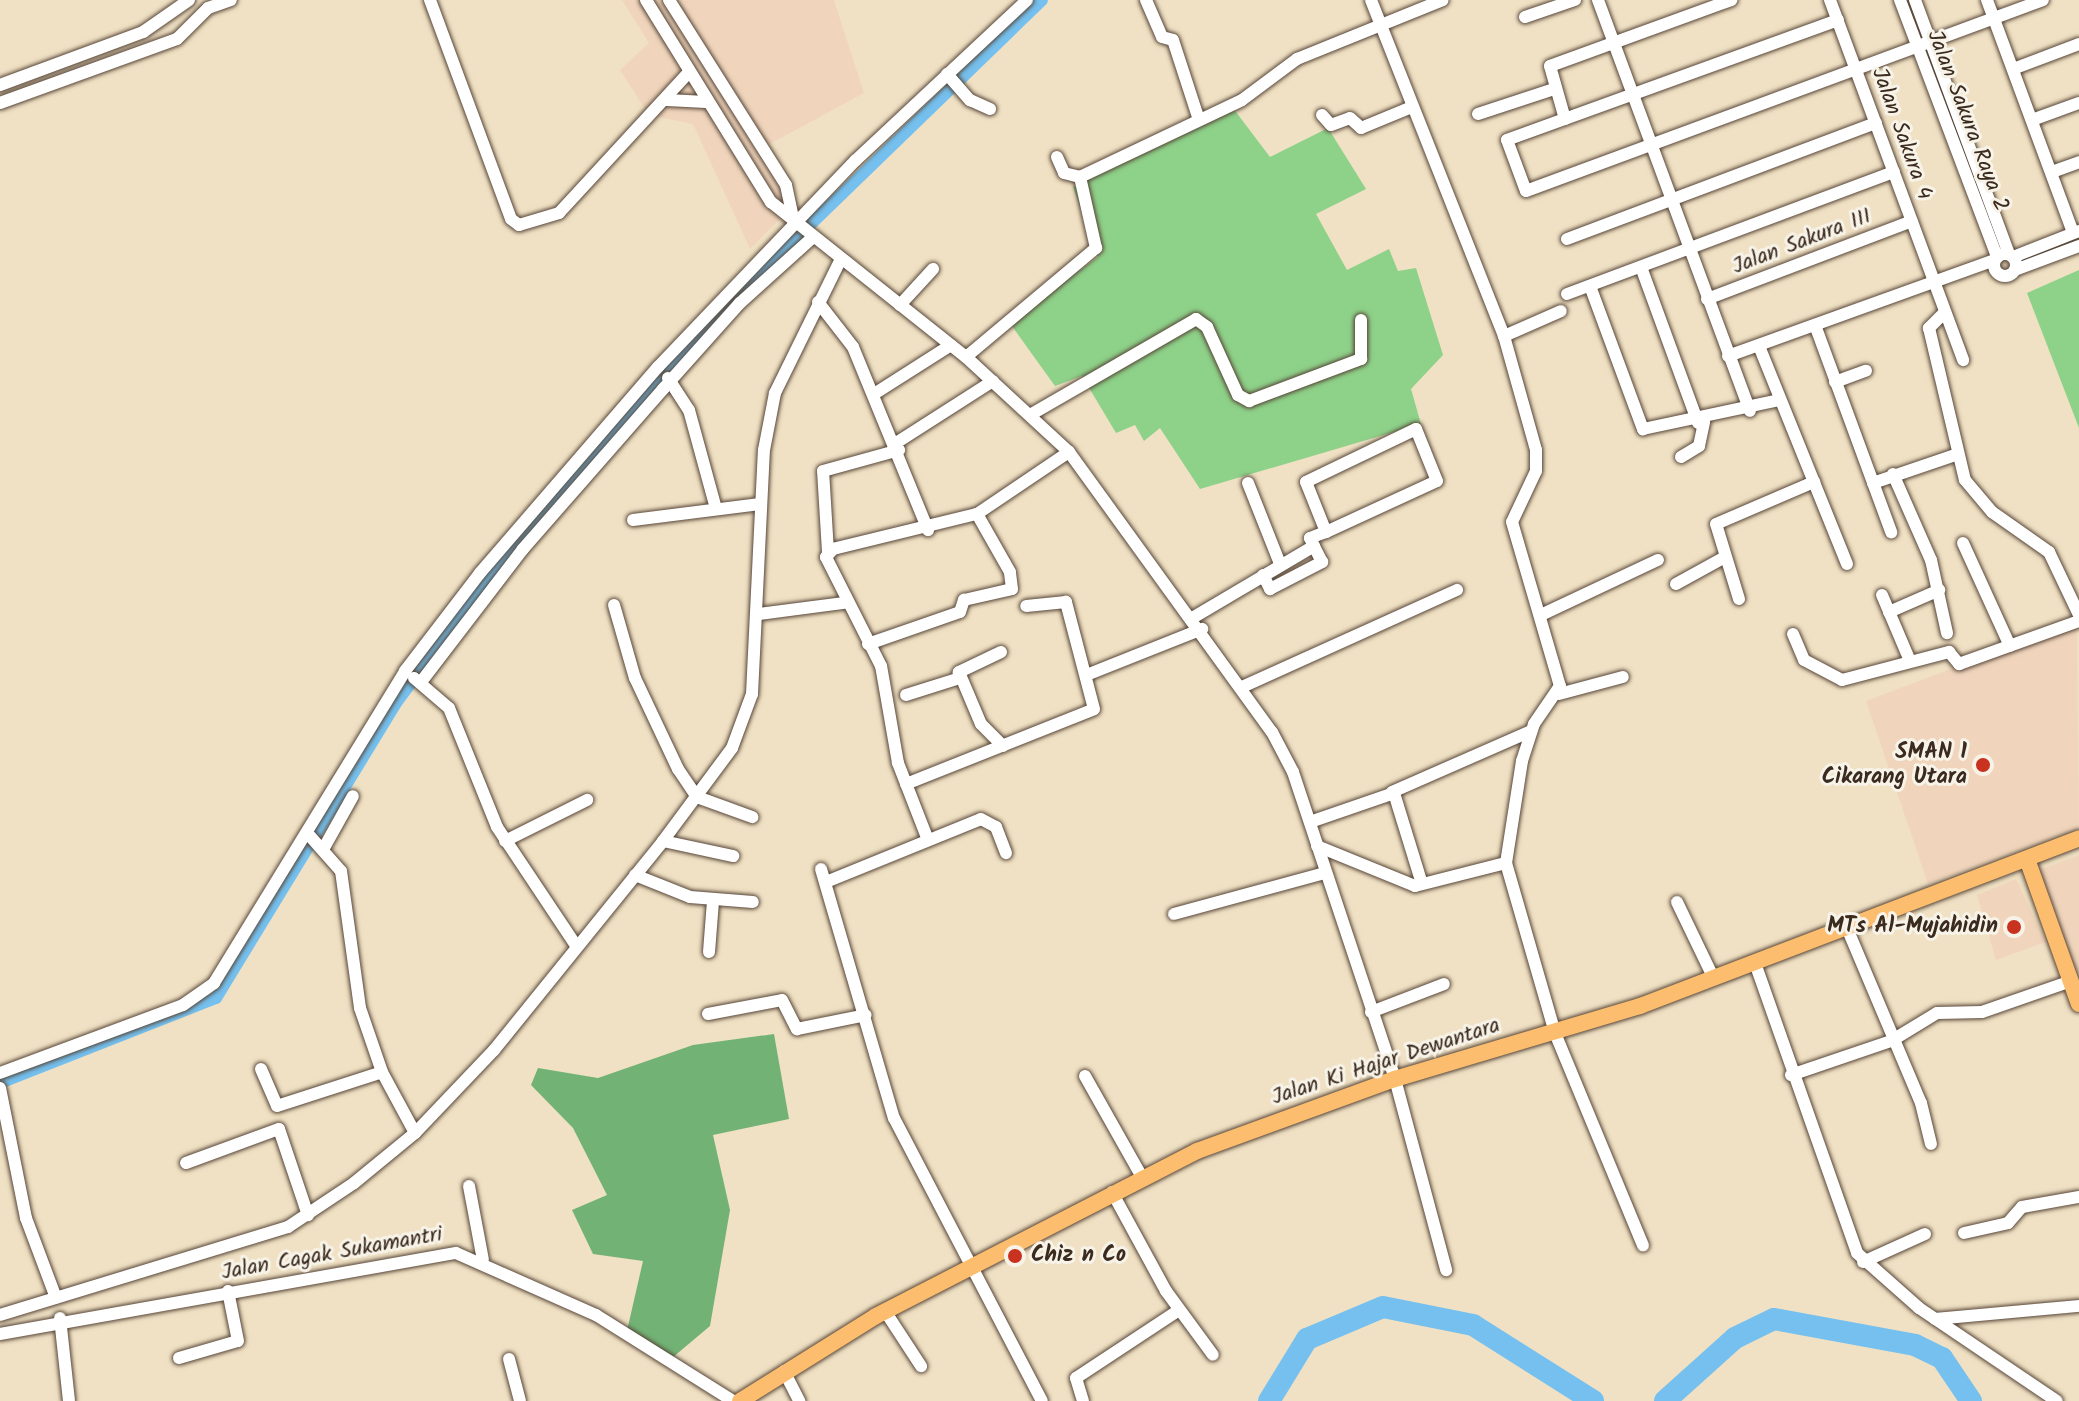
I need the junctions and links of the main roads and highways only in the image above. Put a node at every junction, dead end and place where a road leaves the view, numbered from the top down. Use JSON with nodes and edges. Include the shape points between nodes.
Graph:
{"nodes":[{"id":1,"x":2079,"y":838,"type":"edge"},
{"id":2,"x":2027,"y":859,"type":"junction"},
{"id":3,"x":2079,"y":1004,"type":"edge"},
{"id":4,"x":740,"y":1401,"type":"edge"}],
"edges":[{"from":1,"to":2,"type":"main road","name":"Jalan Ki Hajar Dewantara"},
{"from":2,"to":3,"type":"main road"},
{"from":2,"to":4,"type":"main road","name":"Jalan Ki Hajar Dewantara","via":[[1714,979],[1395,1079],[1142,1177],[885,1311]]}]}
